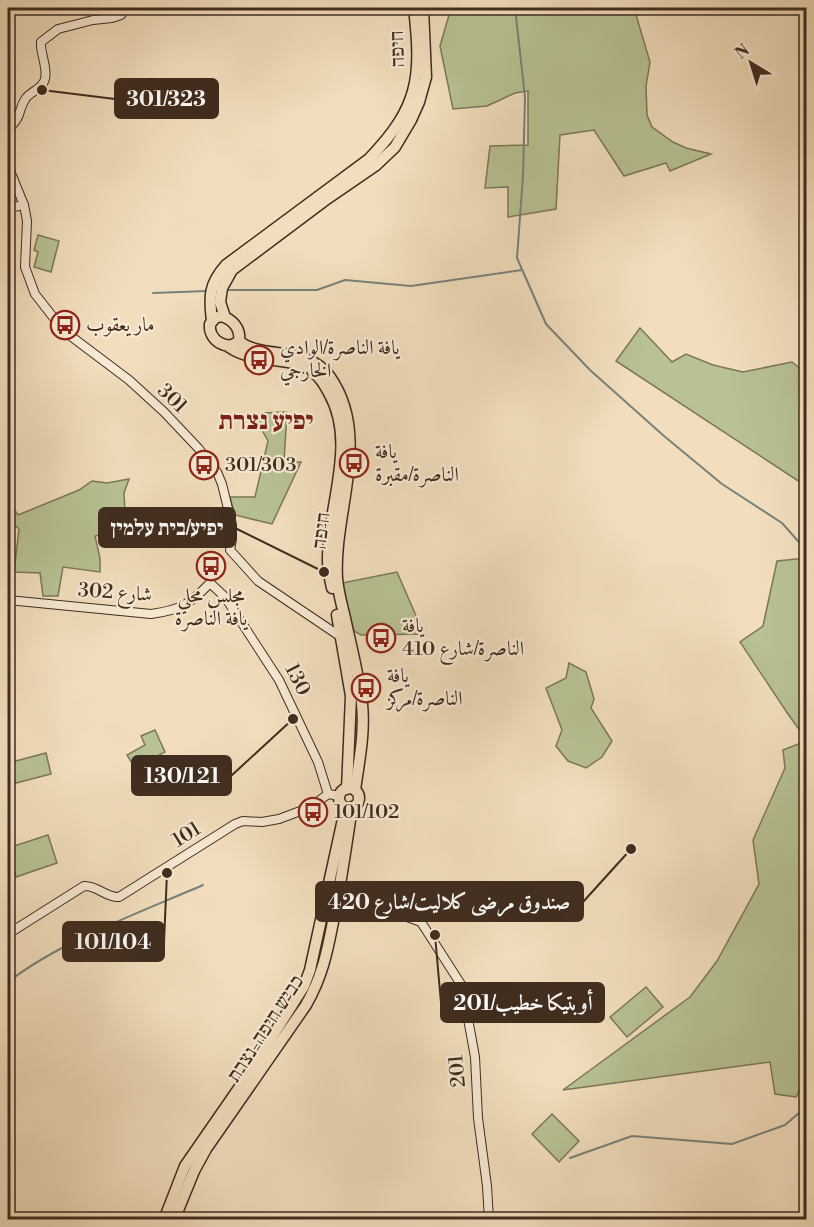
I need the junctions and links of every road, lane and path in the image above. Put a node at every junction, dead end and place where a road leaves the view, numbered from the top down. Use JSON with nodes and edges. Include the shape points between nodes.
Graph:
{"nodes":[{"id":1,"x":126,"y":8,"type":"edge"},
{"id":2,"x":414,"y":8,"type":"edge"},
{"id":3,"x":423,"y":8,"type":"edge"},
{"id":4,"x":8,"y":129,"type":"edge"},
{"id":5,"x":8,"y":166,"type":"edge"},
{"id":6,"x":24,"y":205,"type":"junction"},
{"id":7,"x":8,"y":208,"type":"edge"},
{"id":8,"x":225,"y":317,"type":"junction"},
{"id":9,"x":212,"y":321,"type":"junction"},
{"id":10,"x":239,"y":341,"type":"junction"},
{"id":11,"x":229,"y":347,"type":"junction"},
{"id":12,"x":210,"y":583,"type":"joint"},
{"id":13,"x":8,"y":600,"type":"edge"},
{"id":14,"x":341,"y":637,"type":"junction"},
{"id":15,"x":342,"y":792,"type":"junction"},
{"id":16,"x":348,"y":807,"type":"junction"},
{"id":17,"x":334,"y":891,"type":"junction"},
{"id":18,"x":8,"y":934,"type":"edge"},
{"id":19,"x":165,"y":1220,"type":"edge"},
{"id":20,"x":174,"y":1220,"type":"edge"},
{"id":21,"x":489,"y":1220,"type":"edge"}],
"edges":[{"from":1,"to":4,"type":"street","via":[[112,18],[58,30],[41,42],[46,78],[23,102],[20,117]]},
{"from":2,"to":9,"type":"highway","name":"חיפה","via":[[418,75],[405,115],[369,159],[226,265],[211,288]]},
{"from":3,"to":8,"type":"highway","name":"חיפה","via":[[426,77],[419,102],[395,147],[375,166],[232,270],[222,288],[220,302]]},
{"from":5,"to":6,"type":"street","name":"301"},
{"from":6,"to":7,"type":"street"},
{"from":6,"to":14,"type":"street","name":"301","via":[[25,267],[41,304],[64,331],[164,412],[217,472],[232,525],[230,550],[246,570],[274,594]]},
{"from":8,"to":9,"type":"highway","via":[[218,316]]},
{"from":8,"to":10,"type":"highway","via":[[237,328]]},
{"from":9,"to":11,"type":"highway","via":[[212,335]]},
{"from":10,"to":11,"type":"highway"},
{"from":10,"to":15,"type":"highway","name":"חיפה","via":[[317,365],[329,375],[348,412],[349,463],[337,559],[338,585],[362,703],[363,730]]},
{"from":11,"to":14,"type":"highway","name":"חיפה","via":[[240,354],[302,366],[322,380],[333,399],[341,429],[340,462],[328,561]]},
{"from":12,"to":13,"type":"street","name":"شارع 302","via":[[187,605],[151,614]]},
{"from":12,"to":15,"type":"street","name":"130","via":[[225,597],[279,680],[318,762]]},
{"from":14,"to":15,"type":"highway","name":"חיפה","via":[[351,696]]},
{"from":15,"to":16,"type":"highway","via":[[340,802]]},
{"from":15,"to":16,"type":"highway","name":"כביש חיפה-נצרת","via":[[359,800]]},
{"from":15,"to":18,"type":"street","name":"101","via":[[279,819],[235,824],[119,897],[84,886]]},
{"from":16,"to":17,"type":"highway","name":"כביש חיפה-נצרת"},
{"from":17,"to":19,"type":"highway","name":"כביש חיפה-נצרת","via":[[304,986],[185,1166]]},
{"from":17,"to":20,"type":"highway","name":"כביש חיפה-נצרת","via":[[323,972],[317,986],[206,1149]]},
{"from":17,"to":21,"type":"street","name":"201","via":[[421,922],[462,986],[475,1057]]}]}
